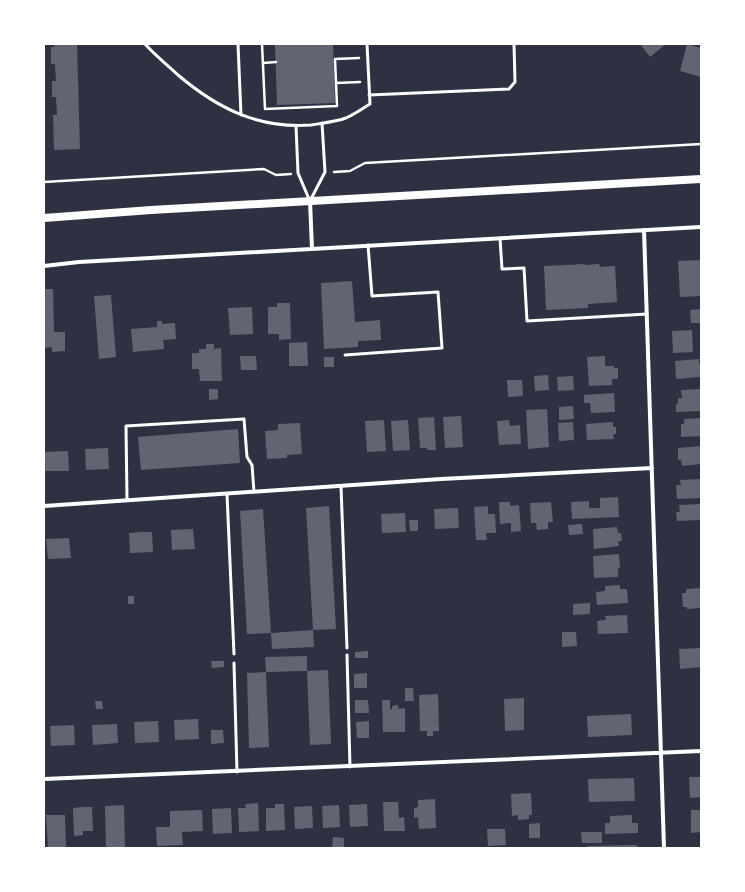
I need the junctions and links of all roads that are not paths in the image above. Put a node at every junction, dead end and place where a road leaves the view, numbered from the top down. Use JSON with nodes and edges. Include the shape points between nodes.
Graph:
{"nodes":[{"id":1,"x":145,"y":44,"type":"edge"},
{"id":2,"x":238,"y":44,"type":"edge"},
{"id":3,"x":367,"y":44,"type":"edge"},
{"id":4,"x":514,"y":44,"type":"edge"},
{"id":5,"x":369,"y":95,"type":"junction"},
{"id":6,"x":241,"y":115,"type":"junction"},
{"id":7,"x":322,"y":123,"type":"junction"},
{"id":8,"x":296,"y":126,"type":"junction"},
{"id":9,"x":701,"y":178,"type":"edge"},
{"id":10,"x":310,"y":201,"type":"junction"},
{"id":11,"x":44,"y":218,"type":"edge"},
{"id":12,"x":701,"y":227,"type":"edge"},
{"id":13,"x":644,"y":230,"type":"junction"},
{"id":14,"x":500,"y":238,"type":"junction"},
{"id":15,"x":368,"y":246,"type":"junction"},
{"id":16,"x":312,"y":248,"type":"junction"},
{"id":17,"x":44,"y":266,"type":"edge"},
{"id":18,"x":647,"y":314,"type":"junction"},
{"id":19,"x":345,"y":355,"type":"dead end"},
{"id":20,"x":652,"y":468,"type":"junction"},
{"id":21,"x":341,"y":486,"type":"junction"},
{"id":22,"x":254,"y":492,"type":"junction"},
{"id":23,"x":227,"y":494,"type":"junction"},
{"id":24,"x":127,"y":500,"type":"junction"},
{"id":25,"x":44,"y":506,"type":"edge"},
{"id":26,"x":348,"y":648,"type":"dead end"},
{"id":27,"x":234,"y":654,"type":"dead end"},
{"id":28,"x":348,"y":655,"type":"dead end"},
{"id":29,"x":234,"y":663,"type":"dead end"},
{"id":30,"x":701,"y":752,"type":"edge"},
{"id":31,"x":661,"y":753,"type":"junction"},
{"id":32,"x":350,"y":767,"type":"junction"},
{"id":33,"x":237,"y":772,"type":"junction"},
{"id":34,"x":44,"y":779,"type":"edge"},
{"id":35,"x":664,"y":848,"type":"edge"}],
"edges":[{"from":1,"to":6,"type":"lane","via":[[197,91]]},
{"from":2,"to":6,"type":"lane"},
{"from":3,"to":5,"type":"lane"},
{"from":4,"to":5,"type":"lane","via":[[515,82],[509,89]]},
{"from":5,"to":7,"type":"lane","via":[[370,104],[358,112]]},
{"from":6,"to":8,"type":"lane","via":[[272,124]]},
{"from":7,"to":8,"type":"lane"},
{"from":7,"to":10,"type":"lane","via":[[325,172]]},
{"from":8,"to":10,"type":"lane","via":[[298,173]]},
{"from":9,"to":10,"type":"main road"},
{"from":10,"to":11,"type":"main road"},
{"from":10,"to":16,"type":"street"},
{"from":12,"to":13,"type":"street"},
{"from":13,"to":14,"type":"street"},
{"from":13,"to":18,"type":"street"},
{"from":14,"to":15,"type":"street"},
{"from":14,"to":18,"type":"lane","via":[[502,269],[524,268],[527,321]]},
{"from":15,"to":16,"type":"street"},
{"from":15,"to":19,"type":"lane","via":[[372,296],[438,292],[442,348]]},
{"from":16,"to":17,"type":"street"},
{"from":18,"to":20,"type":"street"},
{"from":20,"to":21,"type":"street"},
{"from":20,"to":31,"type":"street"},
{"from":21,"to":22,"type":"street"},
{"from":21,"to":26,"type":"lane"},
{"from":22,"to":23,"type":"street"},
{"from":22,"to":24,"type":"lane","via":[[252,465],[247,457],[244,419],[126,426]]},
{"from":23,"to":24,"type":"street"},
{"from":23,"to":27,"type":"lane"},
{"from":24,"to":25,"type":"street"},
{"from":28,"to":32,"type":"lane"},
{"from":29,"to":33,"type":"lane"},
{"from":30,"to":31,"type":"street"},
{"from":31,"to":32,"type":"street"},
{"from":31,"to":35,"type":"street"},
{"from":32,"to":33,"type":"street"},
{"from":33,"to":34,"type":"street"}]}
